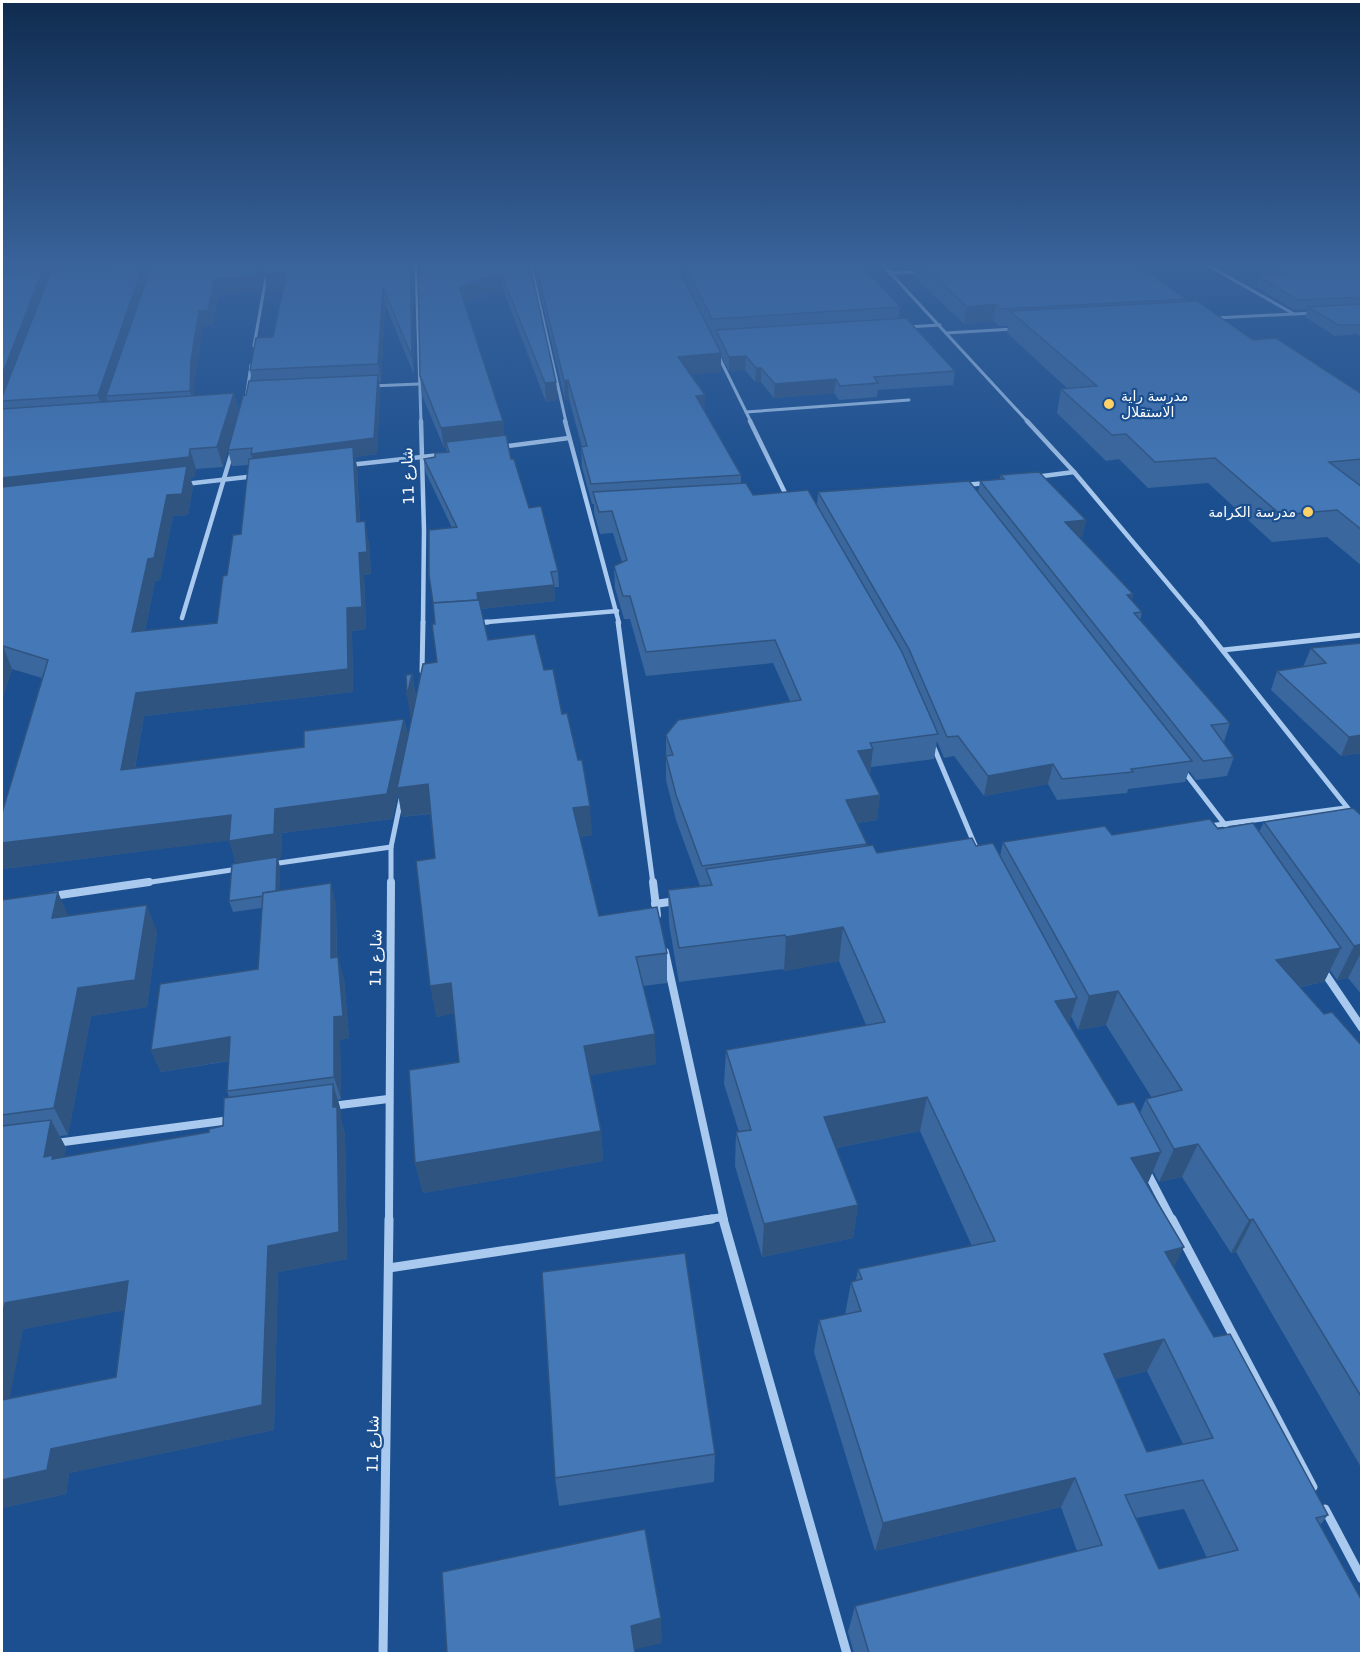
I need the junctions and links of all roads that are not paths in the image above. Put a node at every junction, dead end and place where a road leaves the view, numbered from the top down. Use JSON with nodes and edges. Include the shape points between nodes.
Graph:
{"nodes":[{"id":1,"x":255,"y":343,"type":"edge"},
{"id":2,"x":418,"y":343,"type":"edge"},
{"id":3,"x":548,"y":343,"type":"edge"},
{"id":4,"x":955,"y":343,"type":"edge"},
{"id":5,"x":254,"y":349,"type":"edge"},
{"id":6,"x":716,"y":350,"type":"edge"},
{"id":7,"x":252,"y":360,"type":"edge"},
{"id":8,"x":419,"y":384,"type":"junction"},
{"id":9,"x":361,"y":387,"type":"edge"},
{"id":10,"x":246,"y":393,"type":"junction"},
{"id":11,"x":258,"y":393,"type":"edge"},
{"id":12,"x":909,"y":400,"type":"dead end"},
{"id":13,"x":245,"y":408,"type":"edge"},
{"id":14,"x":746,"y":412,"type":"junction"},
{"id":15,"x":569,"y":438,"type":"junction"},
{"id":16,"x":489,"y":448,"type":"edge"},
{"id":17,"x":234,"y":449,"type":"edge"},
{"id":18,"x":444,"y":454,"type":"edge"},
{"id":19,"x":421,"y":457,"type":"junction"},
{"id":20,"x":340,"y":466,"type":"edge"},
{"id":21,"x":1074,"y":472,"type":"junction"},
{"id":22,"x":260,"y":475,"type":"edge"},
{"id":23,"x":1029,"y":478,"type":"edge"},
{"id":24,"x":225,"y":479,"type":"junction"},
{"id":25,"x":995,"y":482,"type":"edge"},
{"id":26,"x":178,"y":484,"type":"edge"},
{"id":27,"x":968,"y":494,"type":"edge"},
{"id":28,"x":795,"y":496,"type":"edge"},
{"id":29,"x":775,"y":497,"type":"edge"},
{"id":30,"x":787,"y":497,"type":"junction"},
{"id":31,"x":601,"y":508,"type":"edge"},
{"id":32,"x":589,"y":509,"type":"junction"},
{"id":33,"x":617,"y":611,"type":"junction"},
{"id":34,"x":182,"y":618,"type":"dead end"},
{"id":35,"x":470,"y":623,"type":"edge"},
{"id":36,"x":436,"y":626,"type":"edge"},
{"id":37,"x":424,"y":627,"type":"junction"},
{"id":38,"x":1362,"y":635,"type":"edge"},
{"id":39,"x":1223,"y":650,"type":"junction"},
{"id":40,"x":422,"y":681,"type":"edge"},
{"id":41,"x":929,"y":735,"type":"edge"},
{"id":42,"x":1180,"y":767,"type":"edge"},
{"id":43,"x":403,"y":792,"type":"edge"},
{"id":44,"x":1345,"y":808,"type":"junction"},
{"id":45,"x":1224,"y":824,"type":"junction"},
{"id":46,"x":1362,"y":826,"type":"edge"},
{"id":47,"x":1201,"y":827,"type":"edge"},
{"id":48,"x":1231,"y":834,"type":"edge"},
{"id":49,"x":391,"y":847,"type":"junction"},
{"id":50,"x":968,"y":858,"type":"edge"},
{"id":51,"x":261,"y":866,"type":"edge"},
{"id":52,"x":250,"y":867,"type":"edge"},
{"id":53,"x":49,"y":897,"type":"edge"},
{"id":54,"x":690,"y":899,"type":"edge"},
{"id":55,"x":655,"y":904,"type":"junction"},
{"id":56,"x":660,"y":927,"type":"edge"},
{"id":57,"x":663,"y":939,"type":"edge"},
{"id":58,"x":1316,"y":960,"type":"edge"},
{"id":59,"x":1362,"y":1028,"type":"edge"},
{"id":60,"x":388,"y":1099,"type":"junction"},
{"id":61,"x":318,"y":1108,"type":"edge"},
{"id":62,"x":236,"y":1119,"type":"edge"},
{"id":63,"x":48,"y":1144,"type":"edge"},
{"id":64,"x":1140,"y":1160,"type":"edge"},
{"id":65,"x":723,"y":1217,"type":"junction"},
{"id":66,"x":389,"y":1268,"type":"junction"},
{"id":67,"x":1317,"y":1495,"type":"edge"},
{"id":68,"x":1323,"y":1506,"type":"edge"},
{"id":69,"x":1362,"y":1579,"type":"edge"},
{"id":70,"x":383,"y":1653,"type":"edge"},
{"id":71,"x":847,"y":1653,"type":"edge"}],
"edges":[{"from":1,"to":5,"type":"street"},
{"from":2,"to":8,"type":"street","name":"شارع 11"},
{"from":3,"to":15,"type":"street"},
{"from":4,"to":21,"type":"street"},
{"from":6,"to":14,"type":"street"},
{"from":7,"to":10,"type":"street"},
{"from":8,"to":9,"type":"street"},
{"from":8,"to":19,"type":"street","name":"شارع 11"},
{"from":10,"to":11,"type":"street"},
{"from":10,"to":13,"type":"street"},
{"from":12,"to":14,"type":"street"},
{"from":14,"to":30,"type":"street"},
{"from":15,"to":16,"type":"street"},
{"from":15,"to":32,"type":"street"},
{"from":17,"to":24,"type":"street"},
{"from":18,"to":19,"type":"street"},
{"from":19,"to":20,"type":"street"},
{"from":19,"to":37,"type":"street","name":"شارع 11"},
{"from":21,"to":23,"type":"street"},
{"from":21,"to":39,"type":"street"},
{"from":22,"to":24,"type":"street"},
{"from":24,"to":26,"type":"street"},
{"from":24,"to":34,"type":"street"},
{"from":25,"to":27,"type":"street","via":[[962,486]]},
{"from":28,"to":30,"type":"street"},
{"from":29,"to":30,"type":"street"},
{"from":31,"to":32,"type":"street"},
{"from":32,"to":33,"type":"street"},
{"from":33,"to":35,"type":"street"},
{"from":33,"to":55,"type":"street"},
{"from":36,"to":37,"type":"street"},
{"from":37,"to":40,"type":"street","name":"شارع 11"},
{"from":38,"to":39,"type":"street"},
{"from":39,"to":44,"type":"street"},
{"from":41,"to":50,"type":"street","via":[[980,856]]},
{"from":42,"to":45,"type":"street"},
{"from":43,"to":49,"type":"street","name":"شارع 11"},
{"from":44,"to":45,"type":"street"},
{"from":44,"to":46,"type":"street"},
{"from":45,"to":47,"type":"street"},
{"from":45,"to":48,"type":"street"},
{"from":49,"to":51,"type":"street"},
{"from":49,"to":60,"type":"street","name":"شارع 11"},
{"from":52,"to":53,"type":"street"},
{"from":54,"to":55,"type":"street"},
{"from":55,"to":56,"type":"street"},
{"from":57,"to":65,"type":"street"},
{"from":58,"to":59,"type":"street"},
{"from":60,"to":61,"type":"street"},
{"from":60,"to":66,"type":"street","name":"شارع 11"},
{"from":62,"to":63,"type":"street"},
{"from":64,"to":67,"type":"street"},
{"from":65,"to":66,"type":"street"},
{"from":65,"to":71,"type":"street"},
{"from":66,"to":70,"type":"street","name":"شارع 11"},
{"from":68,"to":69,"type":"street"}]}
